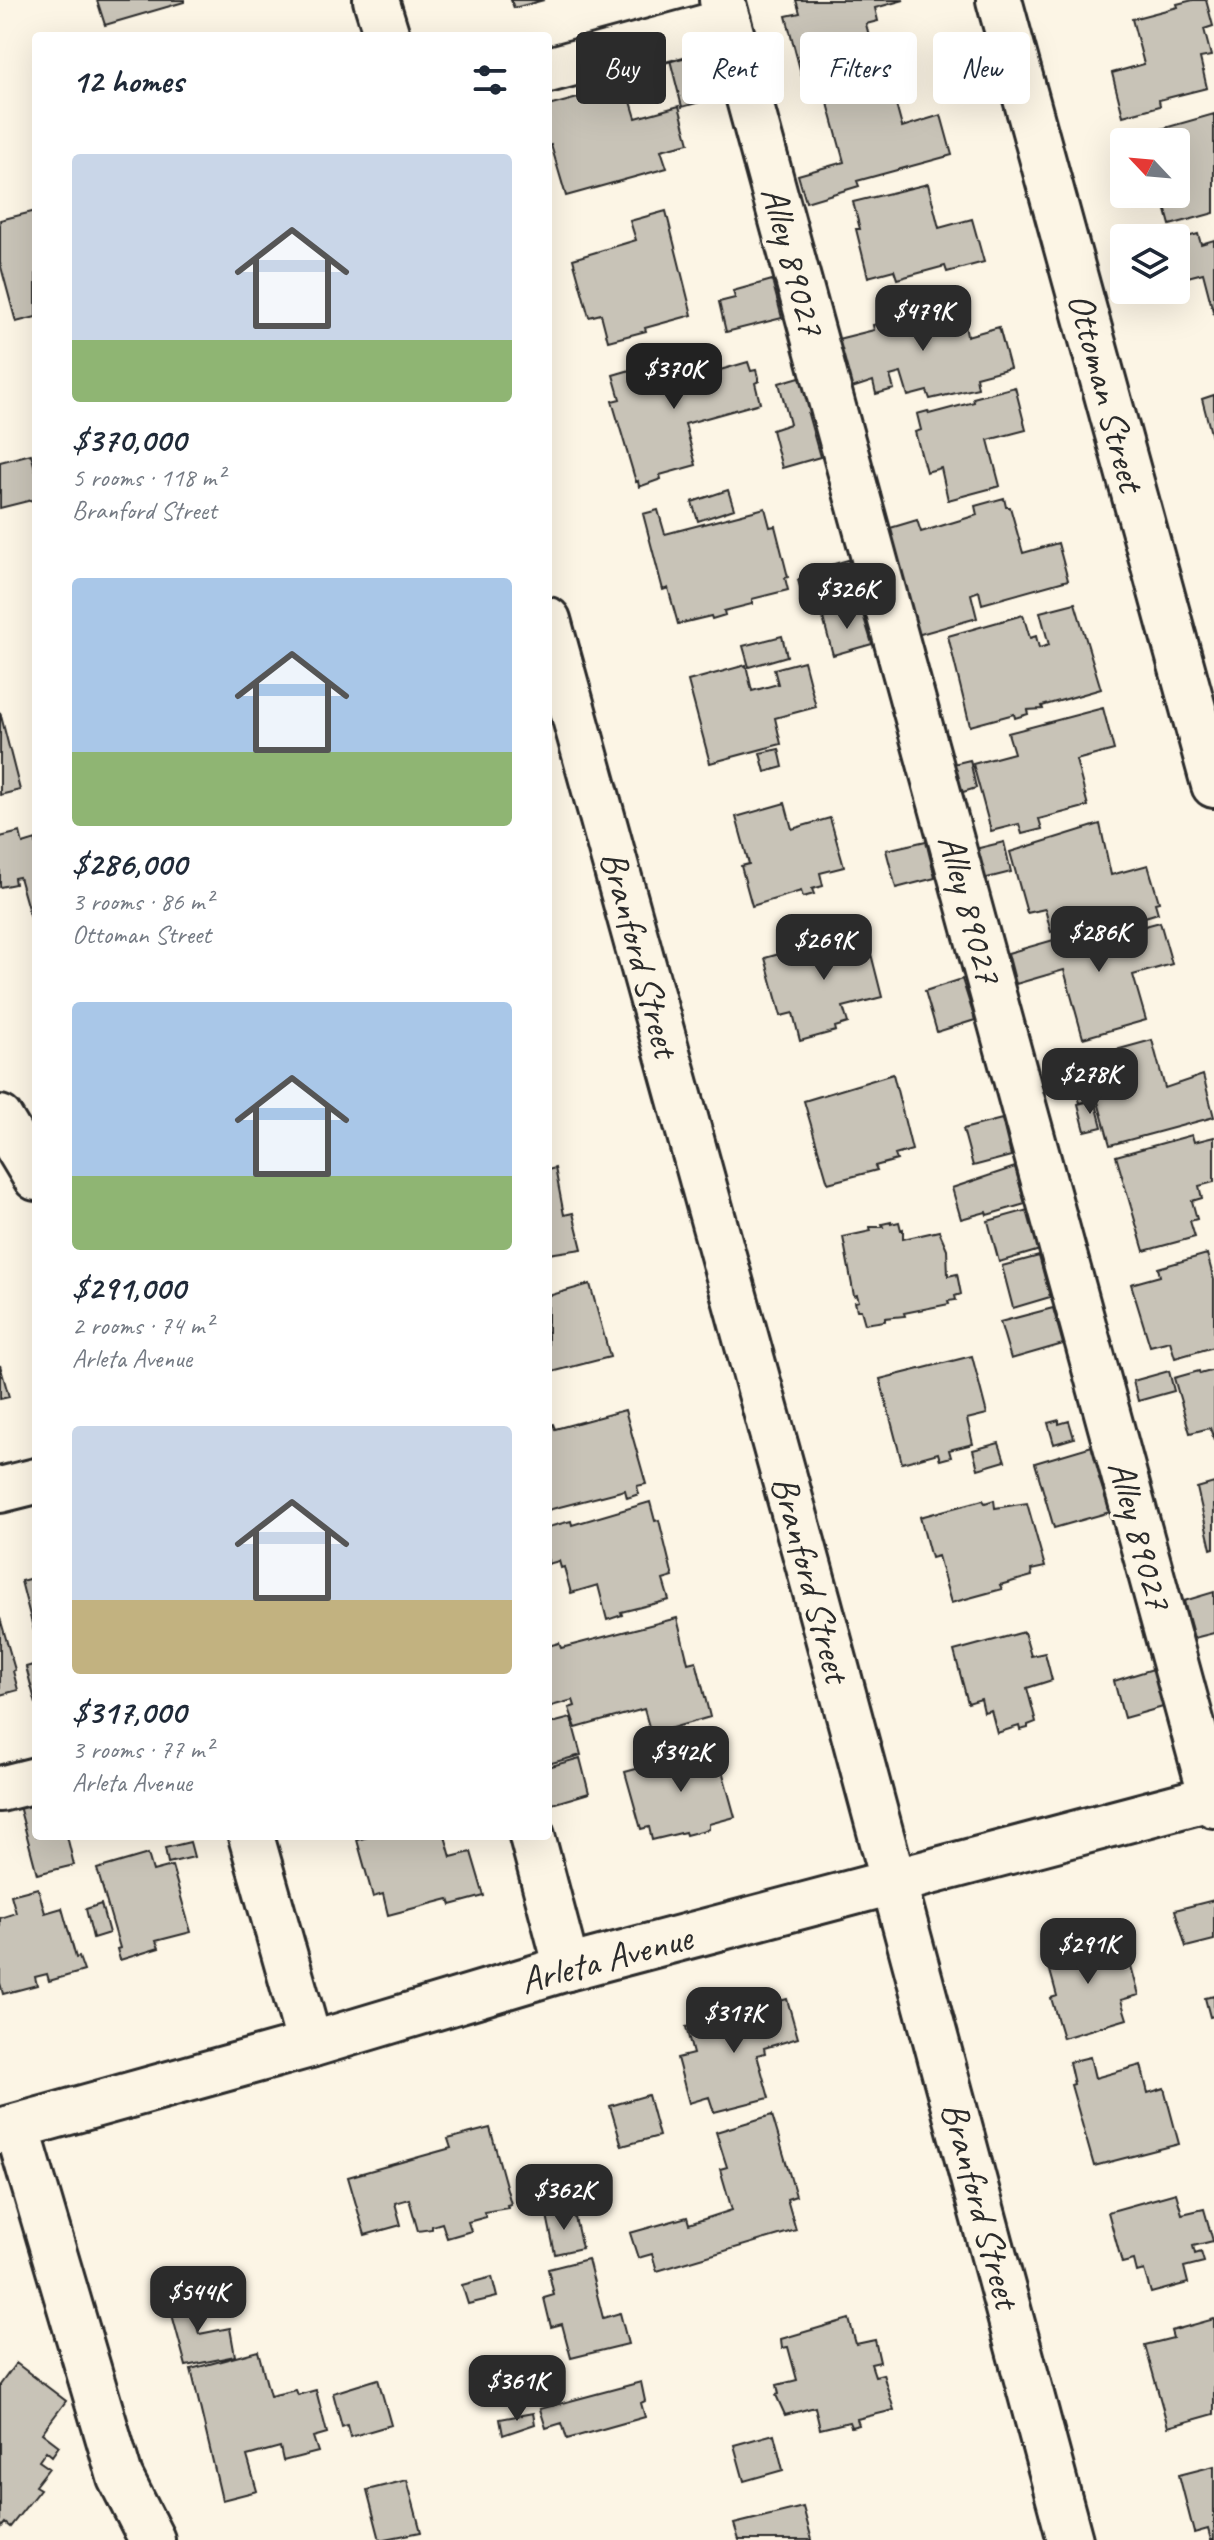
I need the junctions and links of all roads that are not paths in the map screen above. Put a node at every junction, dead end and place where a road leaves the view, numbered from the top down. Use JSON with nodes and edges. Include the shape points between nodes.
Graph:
{"nodes":[{"id":1,"x":376,"y":0,"type":"edge"},
{"id":2,"x":999,"y":0,"type":"edge"},
{"id":3,"x":725,"y":10,"type":"edge"},
{"id":4,"x":386,"y":32,"type":"edge"},
{"id":5,"x":552,"y":69,"type":"edge"},
{"id":6,"x":552,"y":635,"type":"edge"},
{"id":7,"x":1208,"y":740,"type":"edge"},
{"id":8,"x":1214,"y":785,"type":"edge"},
{"id":9,"x":0,"y":1118,"type":"edge"},
{"id":10,"x":32,"y":1171,"type":"edge"},
{"id":11,"x":32,"y":1482,"type":"edge"},
{"id":12,"x":0,"y":1490,"type":"edge"},
{"id":13,"x":32,"y":1781,"type":"edge"},
{"id":14,"x":0,"y":1789,"type":"edge"},
{"id":15,"x":1213,"y":1800,"type":"edge"},
{"id":16,"x":252,"y":1840,"type":"edge"},
{"id":17,"x":533,"y":1840,"type":"edge"},
{"id":18,"x":893,"y":1883,"type":"junction"},
{"id":19,"x":567,"y":1968,"type":"junction"},
{"id":20,"x":310,"y":2045,"type":"junction"},
{"id":21,"x":8,"y":2129,"type":"edge"},
{"id":22,"x":152,"y":2540,"type":"edge"},
{"id":23,"x":1070,"y":2540,"type":"edge"}],
"edges":[{"from":1,"to":4,"type":"main road"},
{"from":2,"to":7,"type":"main road","name":"Ottoman Street"},
{"from":3,"to":5,"type":"main road"},
{"from":3,"to":15,"type":"main road","name":"Alley 89027"},
{"from":6,"to":18,"type":"main road","name":"Branford Street"},
{"from":7,"to":8,"type":"main road","name":"Ottoman Street"},
{"from":9,"to":10,"type":"main road"},
{"from":11,"to":12,"type":"main road"},
{"from":13,"to":14,"type":"main road"},
{"from":15,"to":18,"type":"main road","name":"Arleta Avenue"},
{"from":16,"to":20,"type":"main road"},
{"from":17,"to":19,"type":"main road"},
{"from":18,"to":19,"type":"main road","name":"Arleta Avenue"},
{"from":18,"to":23,"type":"main road","name":"Branford Street"},
{"from":19,"to":20,"type":"main road","name":"Arleta Avenue"},
{"from":20,"to":21,"type":"main road","name":"Arleta Avenue"},
{"from":21,"to":22,"type":"main road","via":[[120,2477]]}]}
